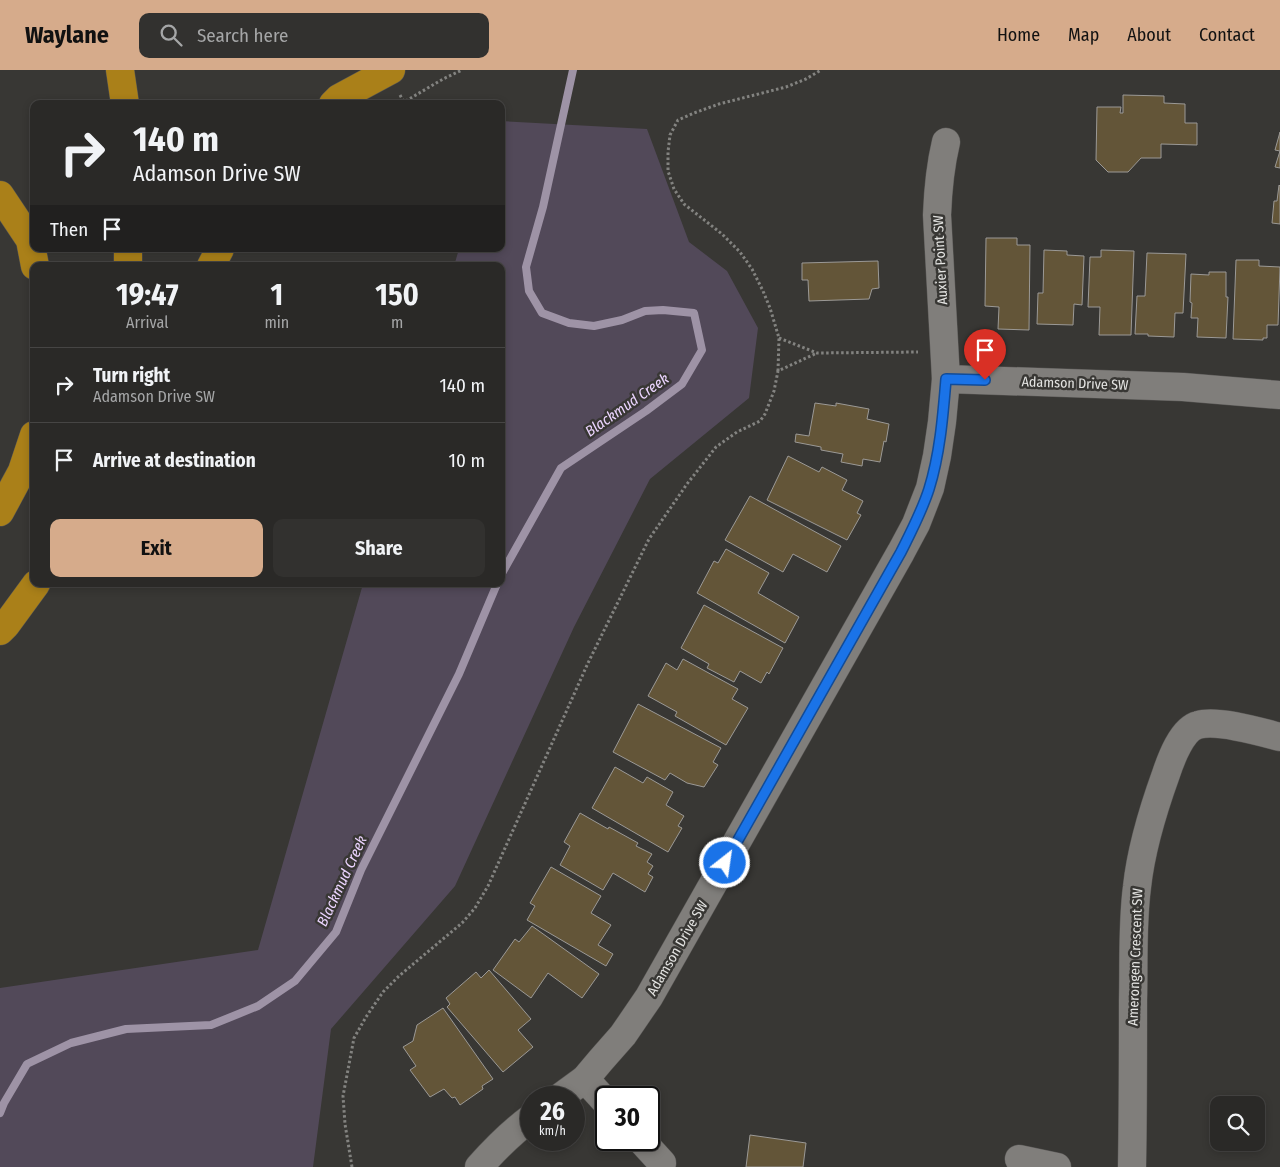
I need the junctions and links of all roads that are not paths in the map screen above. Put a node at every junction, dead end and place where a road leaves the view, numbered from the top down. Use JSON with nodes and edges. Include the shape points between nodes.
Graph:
{"nodes":[{"id":1,"x":120,"y":70,"type":"edge"},
{"id":2,"x":391,"y":70,"type":"edge"},
{"id":3,"x":124,"y":100,"type":"edge"},
{"id":4,"x":337,"y":100,"type":"edge"},
{"id":5,"x":946,"y":142,"type":"dead end"},
{"id":6,"x":0,"y":194,"type":"edge"},
{"id":7,"x":30,"y":240,"type":"edge"},
{"id":8,"x":946,"y":379,"type":"junction"},
{"id":9,"x":1280,"y":395,"type":"edge"},
{"id":10,"x":30,"y":447,"type":"edge"},
{"id":11,"x":0,"y":512,"type":"edge"},
{"id":12,"x":34,"y":587,"type":"edge"},
{"id":13,"x":0,"y":631,"type":"edge"},
{"id":14,"x":1280,"y":737,"type":"edge"},
{"id":15,"x":584,"y":1078,"type":"junction"},
{"id":16,"x":574,"y":1086,"type":"edge"},
{"id":17,"x":595,"y":1090,"type":"edge"},
{"id":18,"x":520,"y":1127,"type":"edge"},
{"id":19,"x":651,"y":1151,"type":"edge"},
{"id":20,"x":1019,"y":1160,"type":"dead end"},
{"id":21,"x":662,"y":1163,"type":"dead end"},
{"id":22,"x":479,"y":1167,"type":"edge"},
{"id":23,"x":1057,"y":1167,"type":"edge"},
{"id":24,"x":1132,"y":1167,"type":"edge"}],
"edges":[{"from":1,"to":3,"type":"highway"},
{"from":2,"to":4,"type":"highway"},
{"from":5,"to":8,"type":"street","name":"Auxier Point SW","via":[[940,169],[937,215]]},
{"from":6,"to":7,"type":"highway"},
{"from":8,"to":9,"type":"street","name":"Adamson Drive SW","via":[[1183,387]]},
{"from":8,"to":15,"type":"street","name":"Adamson Drive SW","via":[[930,488],[916,524],[649,997],[623,1034]]},
{"from":10,"to":11,"type":"highway","via":[[22,471]]},
{"from":12,"to":13,"type":"highway"},
{"from":14,"to":24,"type":"street","name":"Amerongen Crescent SW","via":[[1235,726],[1197,725],[1185,735],[1173,755],[1158,795],[1137,886]]},
{"from":15,"to":16,"type":"street","name":"Adamson Drive SW"},
{"from":15,"to":17,"type":"street"},
{"from":18,"to":22,"type":"street"},
{"from":19,"to":21,"type":"street"},
{"from":20,"to":23,"type":"street"}]}
